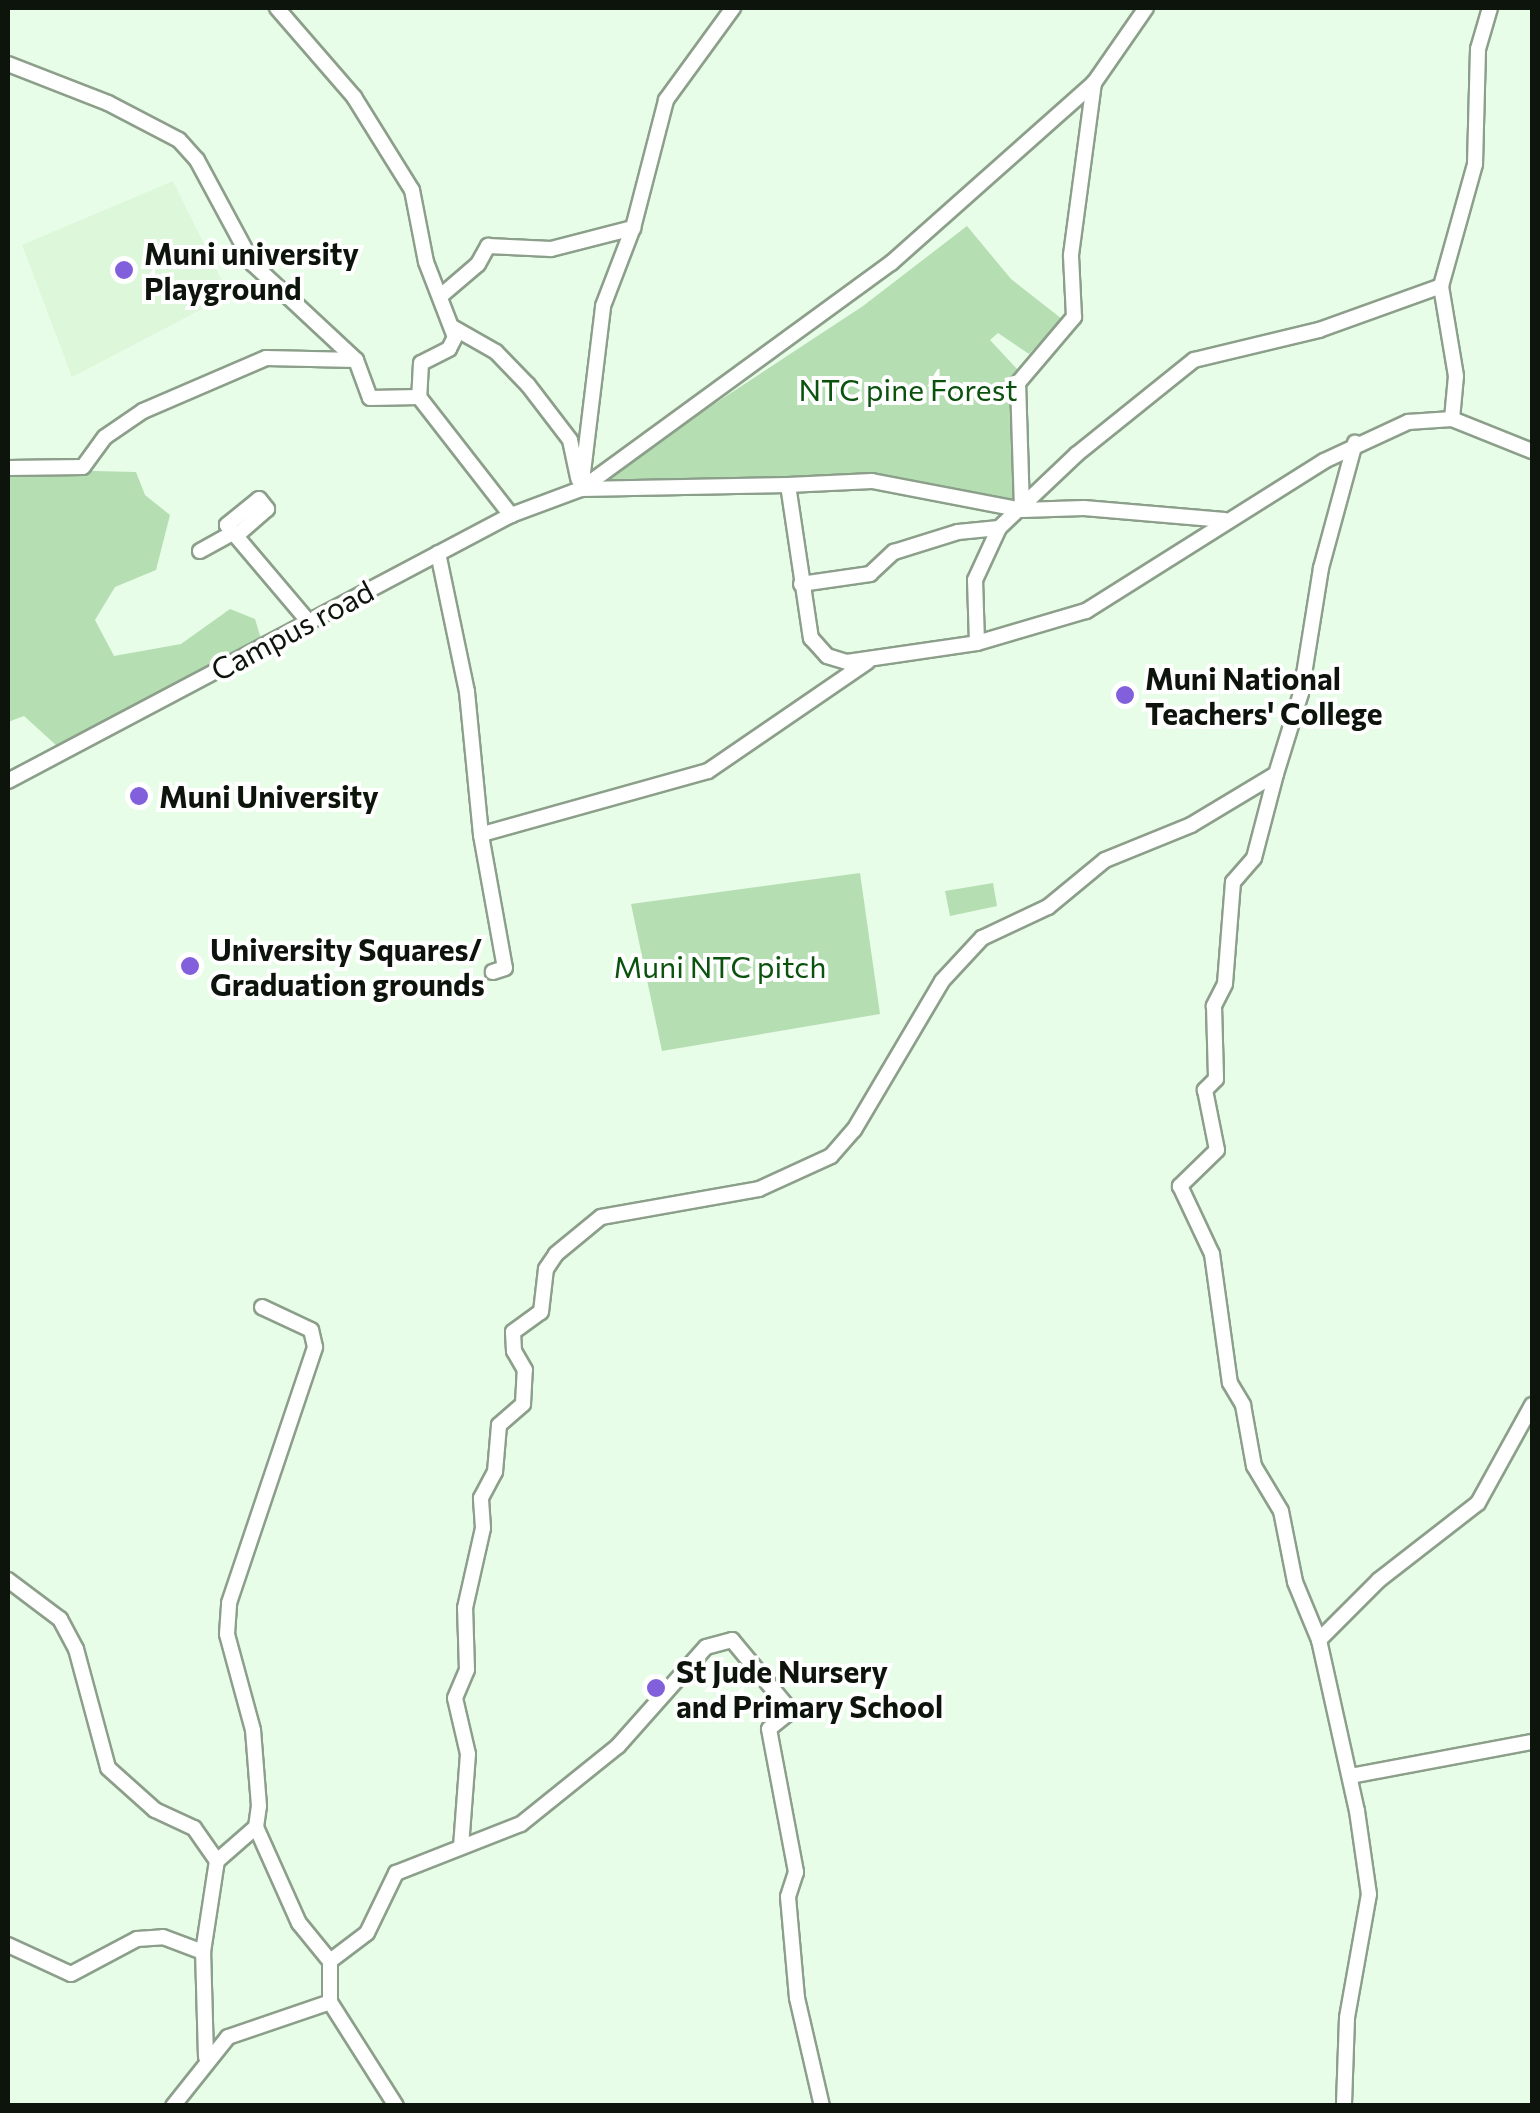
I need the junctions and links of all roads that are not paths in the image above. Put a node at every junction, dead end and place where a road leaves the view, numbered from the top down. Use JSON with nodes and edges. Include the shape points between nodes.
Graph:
{"nodes":[{"id":1,"x":276,"y":8,"type":"edge"},
{"id":2,"x":733,"y":8,"type":"edge"},
{"id":3,"x":1146,"y":8,"type":"edge"},
{"id":4,"x":1490,"y":8,"type":"edge"},
{"id":5,"x":8,"y":64,"type":"edge"},
{"id":6,"x":1094,"y":82,"type":"junction"},
{"id":7,"x":633,"y":228,"type":"junction"},
{"id":8,"x":1441,"y":286,"type":"junction"},
{"id":9,"x":443,"y":294,"type":"junction"},
{"id":10,"x":454,"y":328,"type":"junction"},
{"id":11,"x":356,"y":360,"type":"junction"},
{"id":12,"x":418,"y":396,"type":"junction"},
{"id":13,"x":1452,"y":419,"type":"junction"},
{"id":14,"x":1355,"y":443,"type":"junction"},
{"id":15,"x":1532,"y":451,"type":"edge"},
{"id":16,"x":8,"y":468,"type":"edge"},
{"id":17,"x":788,"y":486,"type":"junction"},
{"id":18,"x":581,"y":490,"type":"junction"},
{"id":19,"x":1022,"y":510,"type":"junction"},
{"id":20,"x":511,"y":514,"type":"junction"},
{"id":21,"x":1224,"y":520,"type":"junction"},
{"id":22,"x":999,"y":528,"type":"junction"},
{"id":23,"x":200,"y":551,"type":"dead end"},
{"id":24,"x":438,"y":553,"type":"junction"},
{"id":25,"x":802,"y":584,"type":"junction"},
{"id":26,"x":308,"y":621,"type":"junction"},
{"id":27,"x":977,"y":643,"type":"junction"},
{"id":28,"x":868,"y":661,"type":"junction"},
{"id":29,"x":1276,"y":774,"type":"junction"},
{"id":30,"x":8,"y":781,"type":"edge"},
{"id":31,"x":486,"y":833,"type":"dead end"},
{"id":32,"x":493,"y":972,"type":"dead end"},
{"id":33,"x":262,"y":1307,"type":"dead end"},
{"id":34,"x":1532,"y":1405,"type":"edge"},
{"id":35,"x":8,"y":1580,"type":"edge"},
{"id":36,"x":1319,"y":1640,"type":"junction"},
{"id":37,"x":1532,"y":1742,"type":"edge"},
{"id":38,"x":1350,"y":1776,"type":"junction"},
{"id":39,"x":256,"y":1827,"type":"junction"},
{"id":40,"x":462,"y":1847,"type":"junction"},
{"id":41,"x":216,"y":1861,"type":"junction"},
{"id":42,"x":8,"y":1945,"type":"edge"},
{"id":43,"x":203,"y":1952,"type":"junction"},
{"id":44,"x":330,"y":1961,"type":"junction"},
{"id":45,"x":330,"y":2002,"type":"junction"},
{"id":46,"x":206,"y":2057,"type":"junction"},
{"id":47,"x":173,"y":2106,"type":"edge"},
{"id":48,"x":396,"y":2106,"type":"edge"},
{"id":49,"x":822,"y":2106,"type":"edge"},
{"id":50,"x":1344,"y":2106,"type":"edge"}],
"edges":[{"from":1,"to":9,"type":"street","via":[[354,97],[412,190],[426,262]]},
{"from":2,"to":7,"type":"street","via":[[666,100],[638,188]]},
{"from":3,"to":6,"type":"street"},
{"from":4,"to":8,"type":"street","via":[[1478,48],[1474,164]]},
{"from":5,"to":11,"type":"street","via":[[108,102],[179,140],[197,160],[252,264]]},
{"from":6,"to":18,"type":"street","via":[[891,263]]},
{"from":6,"to":19,"type":"street","via":[[1070,255],[1074,317],[1018,384]]},
{"from":7,"to":9,"type":"street","via":[[550,248],[488,246],[478,264]]},
{"from":7,"to":18,"type":"street","via":[[602,306]]},
{"from":8,"to":13,"type":"street","via":[[1456,376]]},
{"from":8,"to":19,"type":"street","via":[[1320,330],[1194,360],[1077,454]]},
{"from":9,"to":10,"type":"street"},
{"from":10,"to":12,"type":"street","via":[[448,349],[420,363]]},
{"from":10,"to":18,"type":"street","via":[[496,352],[528,386],[570,440]]},
{"from":11,"to":12,"type":"street","via":[[370,398]]},
{"from":11,"to":16,"type":"street","via":[[266,358],[143,411],[105,437],[83,467]]},
{"from":12,"to":20,"type":"street"},
{"from":13,"to":14,"type":"street","via":[[1408,422]]},
{"from":13,"to":15,"type":"street"},
{"from":14,"to":21,"type":"street"},
{"from":14,"to":29,"type":"street","via":[[1322,568],[1301,694]]},
{"from":17,"to":18,"type":"street"},
{"from":17,"to":19,"type":"street","via":[[872,481]]},
{"from":17,"to":25,"type":"street"},
{"from":18,"to":20,"type":"street","name":"Campus road"},
{"from":19,"to":21,"type":"street","via":[[1084,508]]},
{"from":19,"to":22,"type":"street"},
{"from":20,"to":24,"type":"street","name":"Campus road"},
{"from":21,"to":27,"type":"street","via":[[1086,611]]},
{"from":22,"to":25,"type":"street","via":[[958,532],[894,552],[870,574]]},
{"from":22,"to":27,"type":"street","via":[[975,580]]},
{"from":23,"to":26,"type":"street","via":[[234,533],[227,525],[260,499],[266,508],[236,536]]},
{"from":24,"to":26,"type":"street","name":"Campus road"},
{"from":24,"to":32,"type":"street","via":[[467,692],[481,835],[505,968]]},
{"from":25,"to":28,"type":"street","via":[[811,638],[827,656]]},
{"from":26,"to":30,"type":"street","name":"Campus road"},
{"from":27,"to":28,"type":"street"},
{"from":28,"to":31,"type":"street","via":[[708,772]]},
{"from":29,"to":36,"type":"street","via":[[1254,858],[1234,882],[1225,984],[1214,1006],[1216,1079],[1205,1090],[1217,1150],[1180,1186],[1212,1254],[1230,1383],[1243,1405],[1254,1466],[1281,1511],[1295,1582]]},
{"from":29,"to":40,"type":"street","via":[[1191,825],[1105,860],[1048,907],[982,938],[942,982],[854,1130],[831,1156],[758,1190],[601,1218],[556,1254],[546,1269],[541,1312],[513,1332],[525,1370],[523,1404],[499,1425],[496,1472],[480,1498],[483,1528],[465,1608],[467,1670],[455,1698],[468,1754]]},
{"from":33,"to":39,"type":"street","via":[[316,1337],[229,1603],[227,1634],[253,1730]]},
{"from":34,"to":36,"type":"street","via":[[1478,1503],[1380,1580]]},
{"from":35,"to":41,"type":"street","via":[[60,1619],[76,1649],[108,1768],[154,1810],[194,1828]]},
{"from":36,"to":38,"type":"street"},
{"from":37,"to":38,"type":"street"},
{"from":38,"to":50,"type":"street","via":[[1369,1894],[1347,2018]]},
{"from":39,"to":41,"type":"street"},
{"from":39,"to":44,"type":"street","via":[[299,1923]]},
{"from":40,"to":44,"type":"street","via":[[396,1873],[368,1933]]},
{"from":40,"to":49,"type":"street","via":[[504,1834],[564,1791],[650,1714],[706,1647],[725,1639],[738,1644],[791,1711],[769,1730],[796,1872],[788,1897],[797,1998]]},
{"from":41,"to":43,"type":"street"},
{"from":42,"to":43,"type":"street","via":[[71,1974],[137,1939],[163,1937]]},
{"from":43,"to":46,"type":"street"},
{"from":44,"to":45,"type":"street"},
{"from":45,"to":46,"type":"street","via":[[228,2037]]},
{"from":45,"to":48,"type":"street"},
{"from":46,"to":47,"type":"street"}]}
